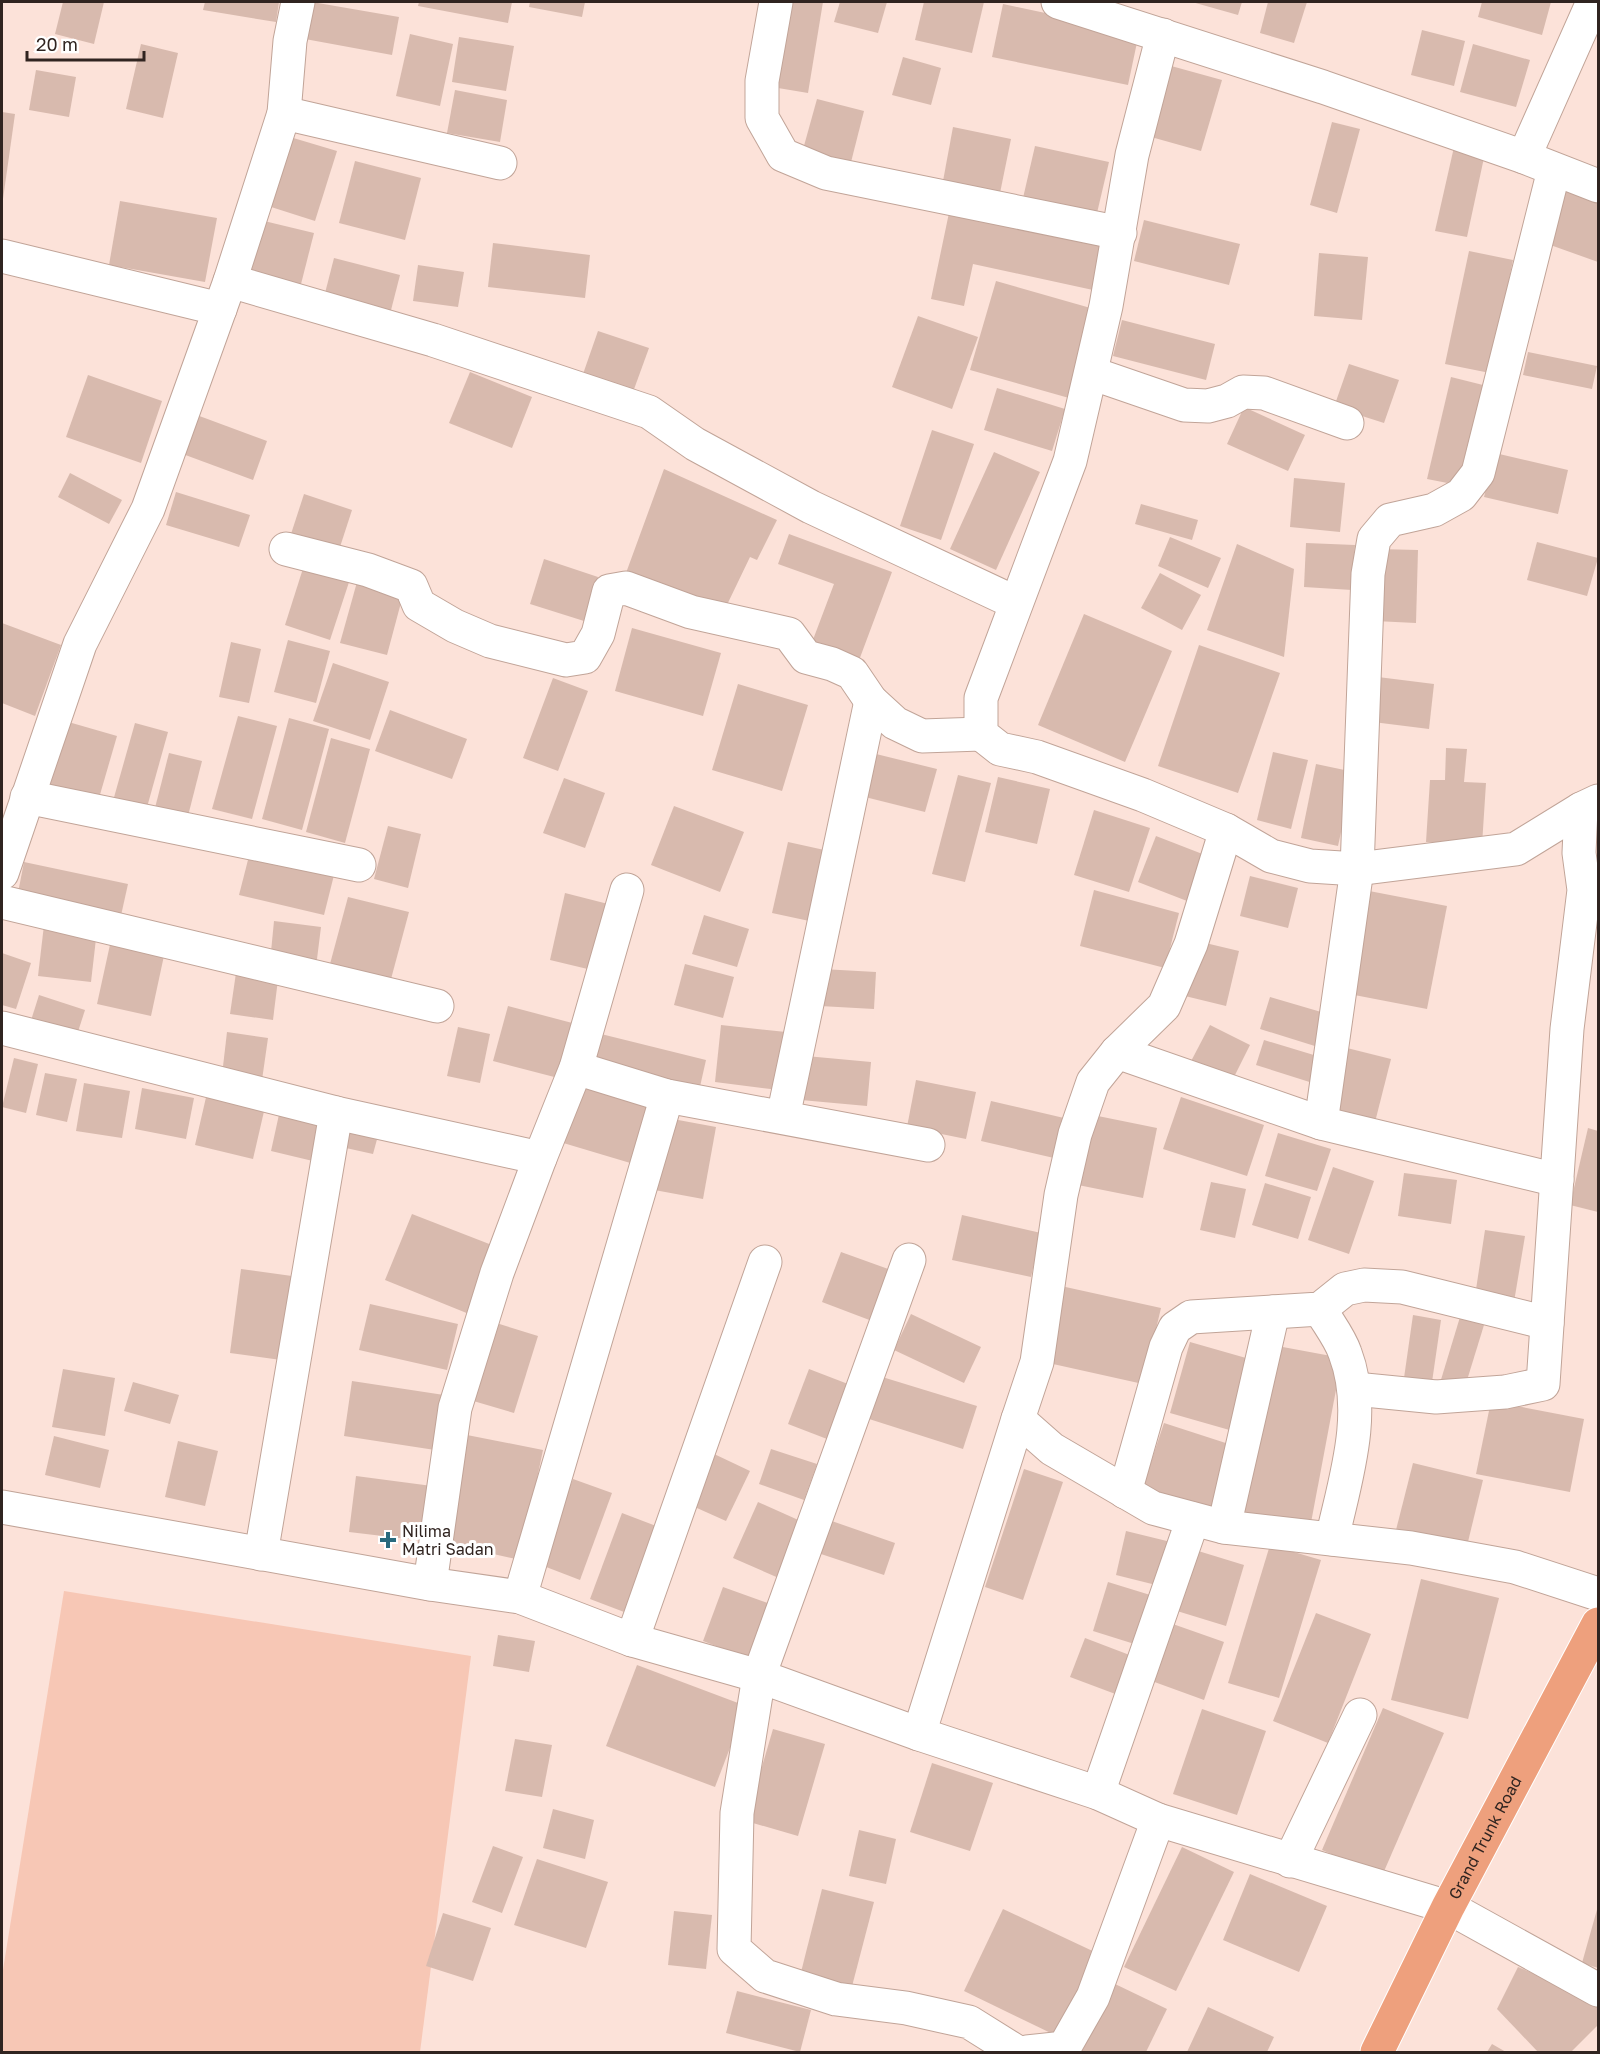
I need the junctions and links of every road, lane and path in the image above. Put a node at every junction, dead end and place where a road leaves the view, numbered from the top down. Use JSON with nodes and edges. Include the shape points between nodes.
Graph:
{"nodes":[{"id":1,"x":298,"y":2,"type":"edge"},
{"id":2,"x":776,"y":2,"type":"edge"},
{"id":3,"x":1058,"y":2,"type":"edge"},
{"id":4,"x":1593,"y":2,"type":"edge"},
{"id":5,"x":1162,"y":35,"type":"junction"},
{"id":6,"x":284,"y":113,"type":"junction"},
{"id":7,"x":1524,"y":157,"type":"junction"},
{"id":8,"x":500,"y":163,"type":"dead end"},
{"id":9,"x":1554,"y":170,"type":"junction"},
{"id":10,"x":1599,"y":186,"type":"edge"},
{"id":11,"x":1120,"y":233,"type":"junction"},
{"id":12,"x":2,"y":256,"type":"edge"},
{"id":13,"x":225,"y":295,"type":"junction"},
{"id":14,"x":1091,"y":373,"type":"junction"},
{"id":15,"x":1347,"y":423,"type":"dead end"},
{"id":16,"x":286,"y":549,"type":"dead end"},
{"id":17,"x":1016,"y":603,"type":"junction"},
{"id":18,"x":871,"y":701,"type":"junction"},
{"id":19,"x":981,"y":734,"type":"junction"},
{"id":20,"x":27,"y":797,"type":"junction"},
{"id":21,"x":1590,"y":805,"type":"edge"},
{"id":22,"x":1226,"y":831,"type":"junction"},
{"id":23,"x":359,"y":865,"type":"dead end"},
{"id":24,"x":1357,"y":869,"type":"junction"},
{"id":25,"x":2,"y":873,"type":"edge"},
{"id":26,"x":627,"y":890,"type":"dead end"},
{"id":27,"x":2,"y":902,"type":"edge"},
{"id":28,"x":437,"y":1006,"type":"dead end"},
{"id":29,"x":2,"y":1028,"type":"edge"},
{"id":30,"x":1117,"y":1052,"type":"junction"},
{"id":31,"x":576,"y":1068,"type":"junction"},
{"id":32,"x":667,"y":1096,"type":"junction"},
{"id":33,"x":336,"y":1113,"type":"junction"},
{"id":34,"x":783,"y":1117,"type":"junction"},
{"id":35,"x":1321,"y":1123,"type":"junction"},
{"id":36,"x":928,"y":1145,"type":"dead end"},
{"id":37,"x":540,"y":1158,"type":"junction"},
{"id":38,"x":1557,"y":1180,"type":"junction"},
{"id":39,"x":909,"y":1260,"type":"dead end"},
{"id":40,"x":765,"y":1262,"type":"dead end"},
{"id":41,"x":1320,"y":1309,"type":"junction"},
{"id":42,"x":1273,"y":1312,"type":"junction"},
{"id":43,"x":1547,"y":1323,"type":"junction"},
{"id":44,"x":1355,"y":1389,"type":"junction"},
{"id":45,"x":1018,"y":1419,"type":"junction"},
{"id":46,"x":1125,"y":1492,"type":"junction"},
{"id":47,"x":2,"y":1507,"type":"edge"},
{"id":48,"x":1209,"y":1523,"type":"junction"},
{"id":49,"x":1332,"y":1539,"type":"junction"},
{"id":50,"x":261,"y":1554,"type":"junction"},
{"id":51,"x":430,"y":1584,"type":"junction"},
{"id":52,"x":1599,"y":1594,"type":"edge"},
{"id":53,"x":520,"y":1597,"type":"junction"},
{"id":54,"x":1599,"y":1624,"type":"edge"},
{"id":55,"x":632,"y":1640,"type":"junction"},
{"id":56,"x":759,"y":1676,"type":"junction"},
{"id":57,"x":1360,"y":1715,"type":"dead end"},
{"id":58,"x":919,"y":1734,"type":"junction"},
{"id":59,"x":1098,"y":1793,"type":"junction"},
{"id":60,"x":1158,"y":1820,"type":"junction"},
{"id":61,"x":1290,"y":1861,"type":"junction"},
{"id":62,"x":1448,"y":1908,"type":"junction"},
{"id":63,"x":1599,"y":1990,"type":"edge"},
{"id":64,"x":1017,"y":2052,"type":"edge"},
{"id":65,"x":1027,"y":2052,"type":"edge"},
{"id":66,"x":1377,"y":2052,"type":"edge"}],
"edges":[{"from":1,"to":6,"type":"street","via":[[290,41]]},
{"from":2,"to":11,"type":"street","via":[[762,81],[762,118],[783,155],[826,173]]},
{"from":3,"to":5,"type":"street"},
{"from":4,"to":7,"type":"street"},
{"from":5,"to":7,"type":"street"},
{"from":5,"to":11,"type":"street","via":[[1132,155]]},
{"from":6,"to":8,"type":"street"},
{"from":6,"to":13,"type":"street"},
{"from":7,"to":9,"type":"street"},
{"from":9,"to":10,"type":"street"},
{"from":9,"to":24,"type":"street","via":[[1478,473],[1461,495],[1434,510],[1390,520],[1374,539],[1368,574]]},
{"from":11,"to":14,"type":"street"},
{"from":12,"to":13,"type":"street"},
{"from":13,"to":17,"type":"street","via":[[434,340],[649,412],[695,444],[811,507]]},
{"from":13,"to":20,"type":"street","via":[[148,509],[80,644]]},
{"from":14,"to":15,"type":"street","via":[[1184,405],[1208,406],[1243,392],[1264,393]]},
{"from":14,"to":17,"type":"street","via":[[1070,461]]},
{"from":16,"to":18,"type":"street","via":[[368,570],[411,586],[419,605],[454,626],[489,641],[566,660],[585,657],[598,634],[609,591],[626,588],[691,612],[789,634],[806,657],[852,673]]},
{"from":17,"to":19,"type":"street","via":[[981,698]]},
{"from":18,"to":19,"type":"street","via":[[895,723],[921,736]]},
{"from":18,"to":34,"type":"street"},
{"from":19,"to":22,"type":"street","via":[[1000,749],[1037,757],[1133,791]]},
{"from":20,"to":23,"type":"street"},
{"from":20,"to":25,"type":"street"},
{"from":21,"to":24,"type":"street","via":[[1516,849]]},
{"from":21,"to":38,"type":"street","via":[[1580,853],[1584,890],[1567,1029]]},
{"from":22,"to":24,"type":"street","via":[[1271,856],[1310,866]]},
{"from":22,"to":30,"type":"street","via":[[1191,944],[1164,1006]]},
{"from":24,"to":35,"type":"street"},
{"from":26,"to":31,"type":"street"},
{"from":27,"to":28,"type":"street"},
{"from":29,"to":33,"type":"street"},
{"from":30,"to":35,"type":"street"},
{"from":30,"to":45,"type":"street","via":[[1093,1082],[1075,1134],[1061,1195],[1037,1362]]},
{"from":31,"to":32,"type":"street"},
{"from":31,"to":37,"type":"street"},
{"from":32,"to":34,"type":"street"},
{"from":32,"to":53,"type":"street"},
{"from":33,"to":37,"type":"street"},
{"from":33,"to":50,"type":"street"},
{"from":34,"to":36,"type":"street"},
{"from":35,"to":38,"type":"street"},
{"from":37,"to":51,"type":"street","via":[[497,1273],[454,1408]]},
{"from":38,"to":43,"type":"street"},
{"from":39,"to":56,"type":"street"},
{"from":40,"to":55,"type":"street"},
{"from":41,"to":42,"type":"street"},
{"from":41,"to":43,"type":"street","via":[[1345,1289],[1364,1285],[1402,1287]]},
{"from":41,"to":44,"type":"street","via":[[1345,1352]]},
{"from":42,"to":46,"type":"street","via":[[1191,1317],[1175,1328],[1166,1347]]},
{"from":42,"to":48,"type":"street"},
{"from":43,"to":44,"type":"street","via":[[1543,1384],[1505,1392],[1436,1397]]},
{"from":44,"to":49,"type":"street","via":[[1353,1445]]},
{"from":45,"to":46,"type":"street","via":[[1052,1449]]},
{"from":45,"to":58,"type":"street"},
{"from":46,"to":48,"type":"street","via":[[1153,1508]]},
{"from":47,"to":50,"type":"street"},
{"from":48,"to":49,"type":"street"},
{"from":48,"to":59,"type":"street"},
{"from":49,"to":52,"type":"street","via":[[1411,1548],[1515,1567]]},
{"from":50,"to":51,"type":"street"},
{"from":51,"to":53,"type":"street"},
{"from":53,"to":55,"type":"street"},
{"from":54,"to":62,"type":"main road","name":"Grand Trunk Road"},
{"from":55,"to":56,"type":"street"},
{"from":56,"to":58,"type":"street"},
{"from":56,"to":64,"type":"street","via":[[736,1813],[734,1949],[765,1976],[836,1999],[906,2008],[969,2022]]},
{"from":57,"to":61,"type":"street"},
{"from":58,"to":59,"type":"street"},
{"from":59,"to":60,"type":"street"},
{"from":60,"to":61,"type":"street"},
{"from":60,"to":65,"type":"street","via":[[1093,1997],[1064,2048]]},
{"from":61,"to":62,"type":"street"},
{"from":62,"to":63,"type":"street"},
{"from":62,"to":66,"type":"main road","name":"Grand Trunk Road"}]}
